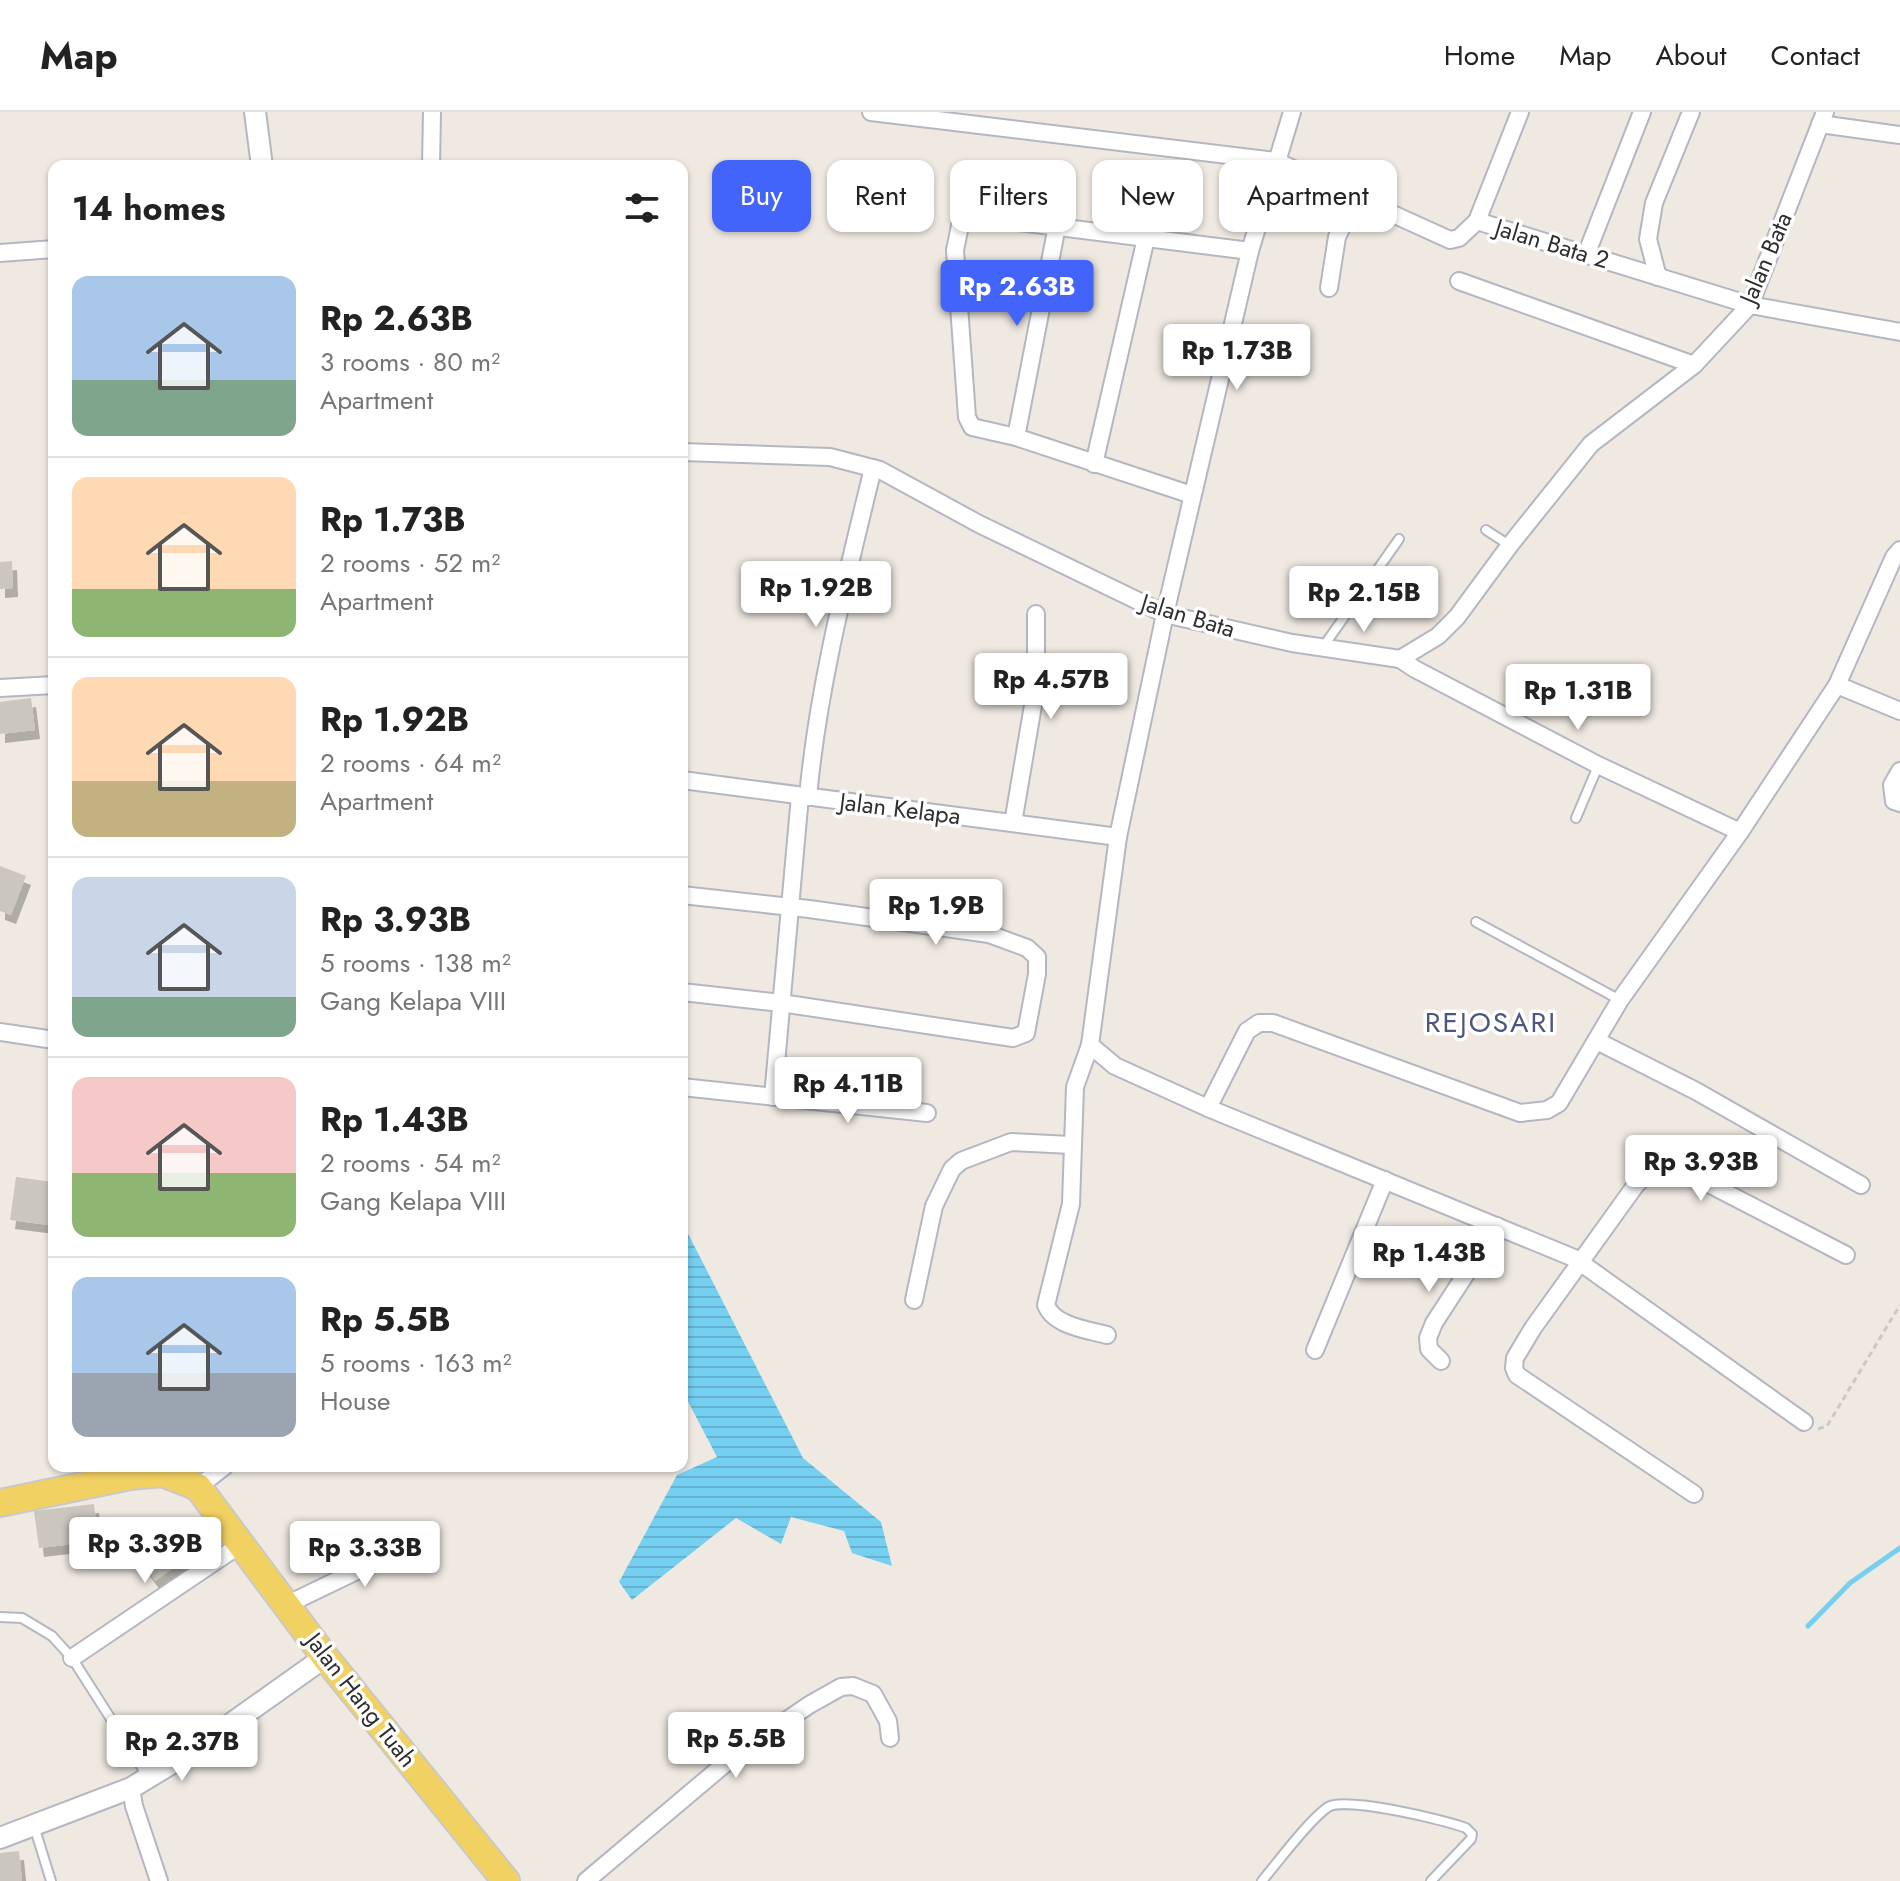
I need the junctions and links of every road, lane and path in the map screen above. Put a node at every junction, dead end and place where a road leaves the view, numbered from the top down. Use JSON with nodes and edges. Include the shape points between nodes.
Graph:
{"nodes":[{"id":1,"x":255,"y":112,"type":"edge"},
{"id":2,"x":432,"y":112,"type":"edge"},
{"id":3,"x":871,"y":112,"type":"edge"},
{"id":4,"x":1292,"y":112,"type":"edge"},
{"id":5,"x":1520,"y":112,"type":"edge"},
{"id":6,"x":1642,"y":112,"type":"edge"},
{"id":7,"x":1691,"y":112,"type":"edge"},
{"id":8,"x":1823,"y":118,"type":"edge"},
{"id":9,"x":1900,"y":135,"type":"edge"},
{"id":10,"x":261,"y":160,"type":"edge"},
{"id":11,"x":431,"y":160,"type":"edge"},
{"id":12,"x":1268,"y":160,"type":"edge"},
{"id":13,"x":1276,"y":160,"type":"edge"},
{"id":14,"x":1397,"y":216,"type":"edge"},
{"id":15,"x":1477,"y":221,"type":"junction"},
{"id":16,"x":1076,"y":229,"type":"edge"},
{"id":17,"x":957,"y":232,"type":"edge"},
{"id":18,"x":1056,"y":232,"type":"edge"},
{"id":19,"x":1255,"y":232,"type":"edge"},
{"id":20,"x":1339,"y":232,"type":"edge"},
{"id":21,"x":1146,"y":238,"type":"junction"},
{"id":22,"x":48,"y":249,"type":"edge"},
{"id":23,"x":1250,"y":251,"type":"junction"},
{"id":24,"x":0,"y":253,"type":"edge"},
{"id":25,"x":1586,"y":255,"type":"junction"},
{"id":26,"x":1658,"y":277,"type":"junction"},
{"id":27,"x":1459,"y":281,"type":"dead end"},
{"id":28,"x":1329,"y":288,"type":"dead end"},
{"id":29,"x":1750,"y":305,"type":"junction"},
{"id":30,"x":1900,"y":332,"type":"edge"},
{"id":31,"x":1694,"y":365,"type":"junction"},
{"id":32,"x":1016,"y":437,"type":"junction"},
{"id":33,"x":688,"y":452,"type":"edge"},
{"id":34,"x":1094,"y":464,"type":"junction"},
{"id":35,"x":873,"y":468,"type":"junction"},
{"id":36,"x":1192,"y":495,"type":"junction"},
{"id":37,"x":1486,"y":530,"type":"dead end"},
{"id":38,"x":1399,"y":539,"type":"dead end"},
{"id":39,"x":1510,"y":545,"type":"junction"},
{"id":40,"x":1900,"y":550,"type":"edge"},
{"id":41,"x":1036,"y":614,"type":"dead end"},
{"id":42,"x":1165,"y":614,"type":"junction"},
{"id":43,"x":1323,"y":648,"type":"junction"},
{"id":44,"x":1400,"y":659,"type":"junction"},
{"id":45,"x":48,"y":685,"type":"edge"},
{"id":46,"x":1837,"y":685,"type":"junction"},
{"id":47,"x":0,"y":688,"type":"edge"},
{"id":48,"x":1900,"y":711,"type":"edge"},
{"id":49,"x":1598,"y":765,"type":"junction"},
{"id":50,"x":1900,"y":771,"type":"edge"},
{"id":51,"x":688,"y":781,"type":"edge"},
{"id":52,"x":804,"y":796,"type":"junction"},
{"id":53,"x":1900,"y":803,"type":"edge"},
{"id":54,"x":1576,"y":818,"type":"dead end"},
{"id":55,"x":1013,"y":823,"type":"junction"},
{"id":56,"x":1740,"y":832,"type":"junction"},
{"id":57,"x":1118,"y":837,"type":"junction"},
{"id":58,"x":688,"y":896,"type":"edge"},
{"id":59,"x":791,"y":908,"type":"junction"},
{"id":60,"x":1476,"y":922,"type":"dead end"},
{"id":61,"x":688,"y":993,"type":"edge"},
{"id":62,"x":1620,"y":1000,"type":"junction"},
{"id":63,"x":781,"y":1003,"type":"junction"},
{"id":64,"x":0,"y":1032,"type":"edge"},
{"id":65,"x":48,"y":1039,"type":"edge"},
{"id":66,"x":1597,"y":1041,"type":"junction"},
{"id":67,"x":1090,"y":1045,"type":"junction"},
{"id":68,"x":688,"y":1088,"type":"edge"},
{"id":69,"x":773,"y":1097,"type":"junction"},
{"id":70,"x":1208,"y":1108,"type":"junction"},
{"id":71,"x":927,"y":1113,"type":"dead end"},
{"id":72,"x":1071,"y":1145,"type":"junction"},
{"id":73,"x":1385,"y":1180,"type":"junction"},
{"id":74,"x":1861,"y":1185,"type":"dead end"},
{"id":75,"x":1497,"y":1226,"type":"junction"},
{"id":76,"x":1846,"y":1255,"type":"dead end"},
{"id":77,"x":1580,"y":1263,"type":"junction"},
{"id":78,"x":914,"y":1300,"type":"dead end"},
{"id":79,"x":1900,"y":1305,"type":"edge"},
{"id":80,"x":1107,"y":1335,"type":"dead end"},
{"id":81,"x":1315,"y":1350,"type":"dead end"},
{"id":82,"x":1441,"y":1361,"type":"dead end"},
{"id":83,"x":1804,"y":1422,"type":"joint"},
{"id":84,"x":148,"y":1472,"type":"edge"},
{"id":85,"x":164,"y":1472,"type":"edge"},
{"id":86,"x":217,"y":1472,"type":"edge"},
{"id":87,"x":198,"y":1487,"type":"junction"},
{"id":88,"x":1694,"y":1494,"type":"dead end"},
{"id":89,"x":0,"y":1503,"type":"edge"},
{"id":90,"x":427,"y":1537,"type":"dead end"},
{"id":91,"x":241,"y":1544,"type":"junction"},
{"id":92,"x":286,"y":1605,"type":"junction"},
{"id":93,"x":0,"y":1617,"type":"edge"},
{"id":94,"x":325,"y":1657,"type":"junction"},
{"id":95,"x":72,"y":1658,"type":"junction"},
{"id":96,"x":890,"y":1738,"type":"dead end"},
{"id":97,"x":140,"y":1783,"type":"junction"},
{"id":98,"x":34,"y":1826,"type":"junction"},
{"id":99,"x":0,"y":1838,"type":"edge"},
{"id":100,"x":51,"y":1881,"type":"edge"},
{"id":101,"x":159,"y":1881,"type":"edge"},
{"id":102,"x":506,"y":1881,"type":"edge"},
{"id":103,"x":586,"y":1881,"type":"edge"},
{"id":104,"x":1262,"y":1881,"type":"edge"},
{"id":105,"x":1431,"y":1881,"type":"edge"}],
"edges":[{"from":1,"to":10,"type":"street"},
{"from":2,"to":11,"type":"street"},
{"from":3,"to":12,"type":"street","name":"Jalan Bata 2"},
{"from":4,"to":13,"type":"street"},
{"from":5,"to":15,"type":"street"},
{"from":6,"to":25,"type":"street"},
{"from":7,"to":26,"type":"street","via":[[1654,203],[1648,239]]},
{"from":8,"to":9,"type":"street"},
{"from":8,"to":29,"type":"street","name":"Jalan Bata"},
{"from":14,"to":15,"type":"street","name":"Jalan Bata 2","via":[[1450,240]]},
{"from":15,"to":25,"type":"street","name":"Jalan Bata 2"},
{"from":16,"to":21,"type":"street"},
{"from":17,"to":32,"type":"street","via":[[967,417],[972,427]]},
{"from":18,"to":32,"type":"street"},
{"from":19,"to":23,"type":"street"},
{"from":20,"to":28,"type":"street"},
{"from":21,"to":23,"type":"street"},
{"from":21,"to":34,"type":"street"},
{"from":22,"to":24,"type":"street"},
{"from":23,"to":36,"type":"street"},
{"from":25,"to":26,"type":"street","name":"Jalan Bata 2"},
{"from":26,"to":29,"type":"street","name":"Jalan Bata 2"},
{"from":27,"to":31,"type":"street"},
{"from":29,"to":30,"type":"street","name":"Jalan Bata 2"},
{"from":29,"to":31,"type":"street","name":"Jalan Bata"},
{"from":31,"to":39,"type":"street","name":"Jalan Bata","via":[[1591,444]]},
{"from":32,"to":34,"type":"street"},
{"from":33,"to":35,"type":"street","name":"Jalan Bata","via":[[830,457]]},
{"from":34,"to":36,"type":"street"},
{"from":35,"to":42,"type":"street","name":"Jalan Bata"},
{"from":35,"to":52,"type":"street"},
{"from":36,"to":42,"type":"street"},
{"from":37,"to":39,"type":"lane"},
{"from":38,"to":43,"type":"lane"},
{"from":39,"to":44,"type":"street","name":"Jalan Bata","via":[[1457,617],[1438,636]]},
{"from":40,"to":46,"type":"street"},
{"from":41,"to":55,"type":"street","via":[[1036,688]]},
{"from":42,"to":43,"type":"street","name":"Jalan Bata"},
{"from":42,"to":57,"type":"street"},
{"from":43,"to":44,"type":"street","name":"Jalan Bata"},
{"from":44,"to":49,"type":"street"},
{"from":45,"to":47,"type":"street"},
{"from":46,"to":48,"type":"street"},
{"from":46,"to":56,"type":"street"},
{"from":49,"to":54,"type":"lane"},
{"from":49,"to":56,"type":"street"},
{"from":50,"to":53,"type":"street","via":[[1892,785],[1894,801]]},
{"from":51,"to":52,"type":"street","name":"Jalan Kelapa"},
{"from":52,"to":55,"type":"street","name":"Jalan Kelapa"},
{"from":52,"to":59,"type":"street"},
{"from":55,"to":57,"type":"street","name":"Jalan Kelapa"},
{"from":56,"to":62,"type":"street"},
{"from":57,"to":67,"type":"street"},
{"from":58,"to":59,"type":"street"},
{"from":59,"to":63,"type":"street"},
{"from":59,"to":63,"type":"street","via":[[989,934],[1027,948],[1037,957],[1037,974],[1026,1033],[1013,1038]]},
{"from":60,"to":62,"type":"lane"},
{"from":61,"to":63,"type":"street"},
{"from":62,"to":66,"type":"street"},
{"from":63,"to":69,"type":"street"},
{"from":64,"to":65,"type":"street"},
{"from":66,"to":70,"type":"street","via":[[1559,1103],[1520,1113],[1273,1023],[1259,1023],[1247,1031]]},
{"from":66,"to":74,"type":"street"},
{"from":67,"to":70,"type":"street","via":[[1115,1066]]},
{"from":67,"to":72,"type":"street","via":[[1075,1087]]},
{"from":68,"to":69,"type":"street"},
{"from":69,"to":71,"type":"street"},
{"from":70,"to":73,"type":"street"},
{"from":72,"to":78,"type":"street","via":[[1011,1142],[952,1169],[934,1206]]},
{"from":72,"to":80,"type":"street","via":[[1071,1204],[1047,1309],[1068,1324]]},
{"from":73,"to":75,"type":"street"},
{"from":73,"to":81,"type":"street"},
{"from":75,"to":77,"type":"street"},
{"from":75,"to":82,"type":"street","via":[[1434,1323],[1429,1349]]},
{"from":76,"to":77,"type":"street","via":[[1674,1166],[1660,1166],[1646,1174]]},
{"from":77,"to":83,"type":"street"},
{"from":77,"to":88,"type":"street","via":[[1515,1358],[1517,1375]]},
{"from":79,"to":83,"type":"path","via":[[1827,1426],[1818,1429]]},
{"from":84,"to":89,"type":"main road"},
{"from":85,"to":87,"type":"main road"},
{"from":86,"to":87,"type":"street"},
{"from":87,"to":91,"type":"main road","name":"Jalan Hang Tuah"},
{"from":90,"to":92,"type":"street"},
{"from":91,"to":92,"type":"main road","name":"Jalan Hang Tuah"},
{"from":91,"to":95,"type":"street"},
{"from":92,"to":94,"type":"main road","name":"Jalan Hang Tuah"},
{"from":93,"to":95,"type":"lane","via":[[22,1618],[52,1636]]},
{"from":94,"to":97,"type":"street"},
{"from":94,"to":102,"type":"main road","name":"Jalan Hang Tuah"},
{"from":95,"to":97,"type":"lane"},
{"from":96,"to":103,"type":"street","via":[[888,1721],[873,1694],[841,1687],[733,1757]]},
{"from":97,"to":98,"type":"street"},
{"from":97,"to":101,"type":"street","via":[[134,1806]]},
{"from":98,"to":99,"type":"street"},
{"from":98,"to":100,"type":"lane"},
{"from":104,"to":105,"type":"lane","via":[[1317,1817],[1330,1805],[1345,1802],[1466,1828],[1471,1839]]}]}
